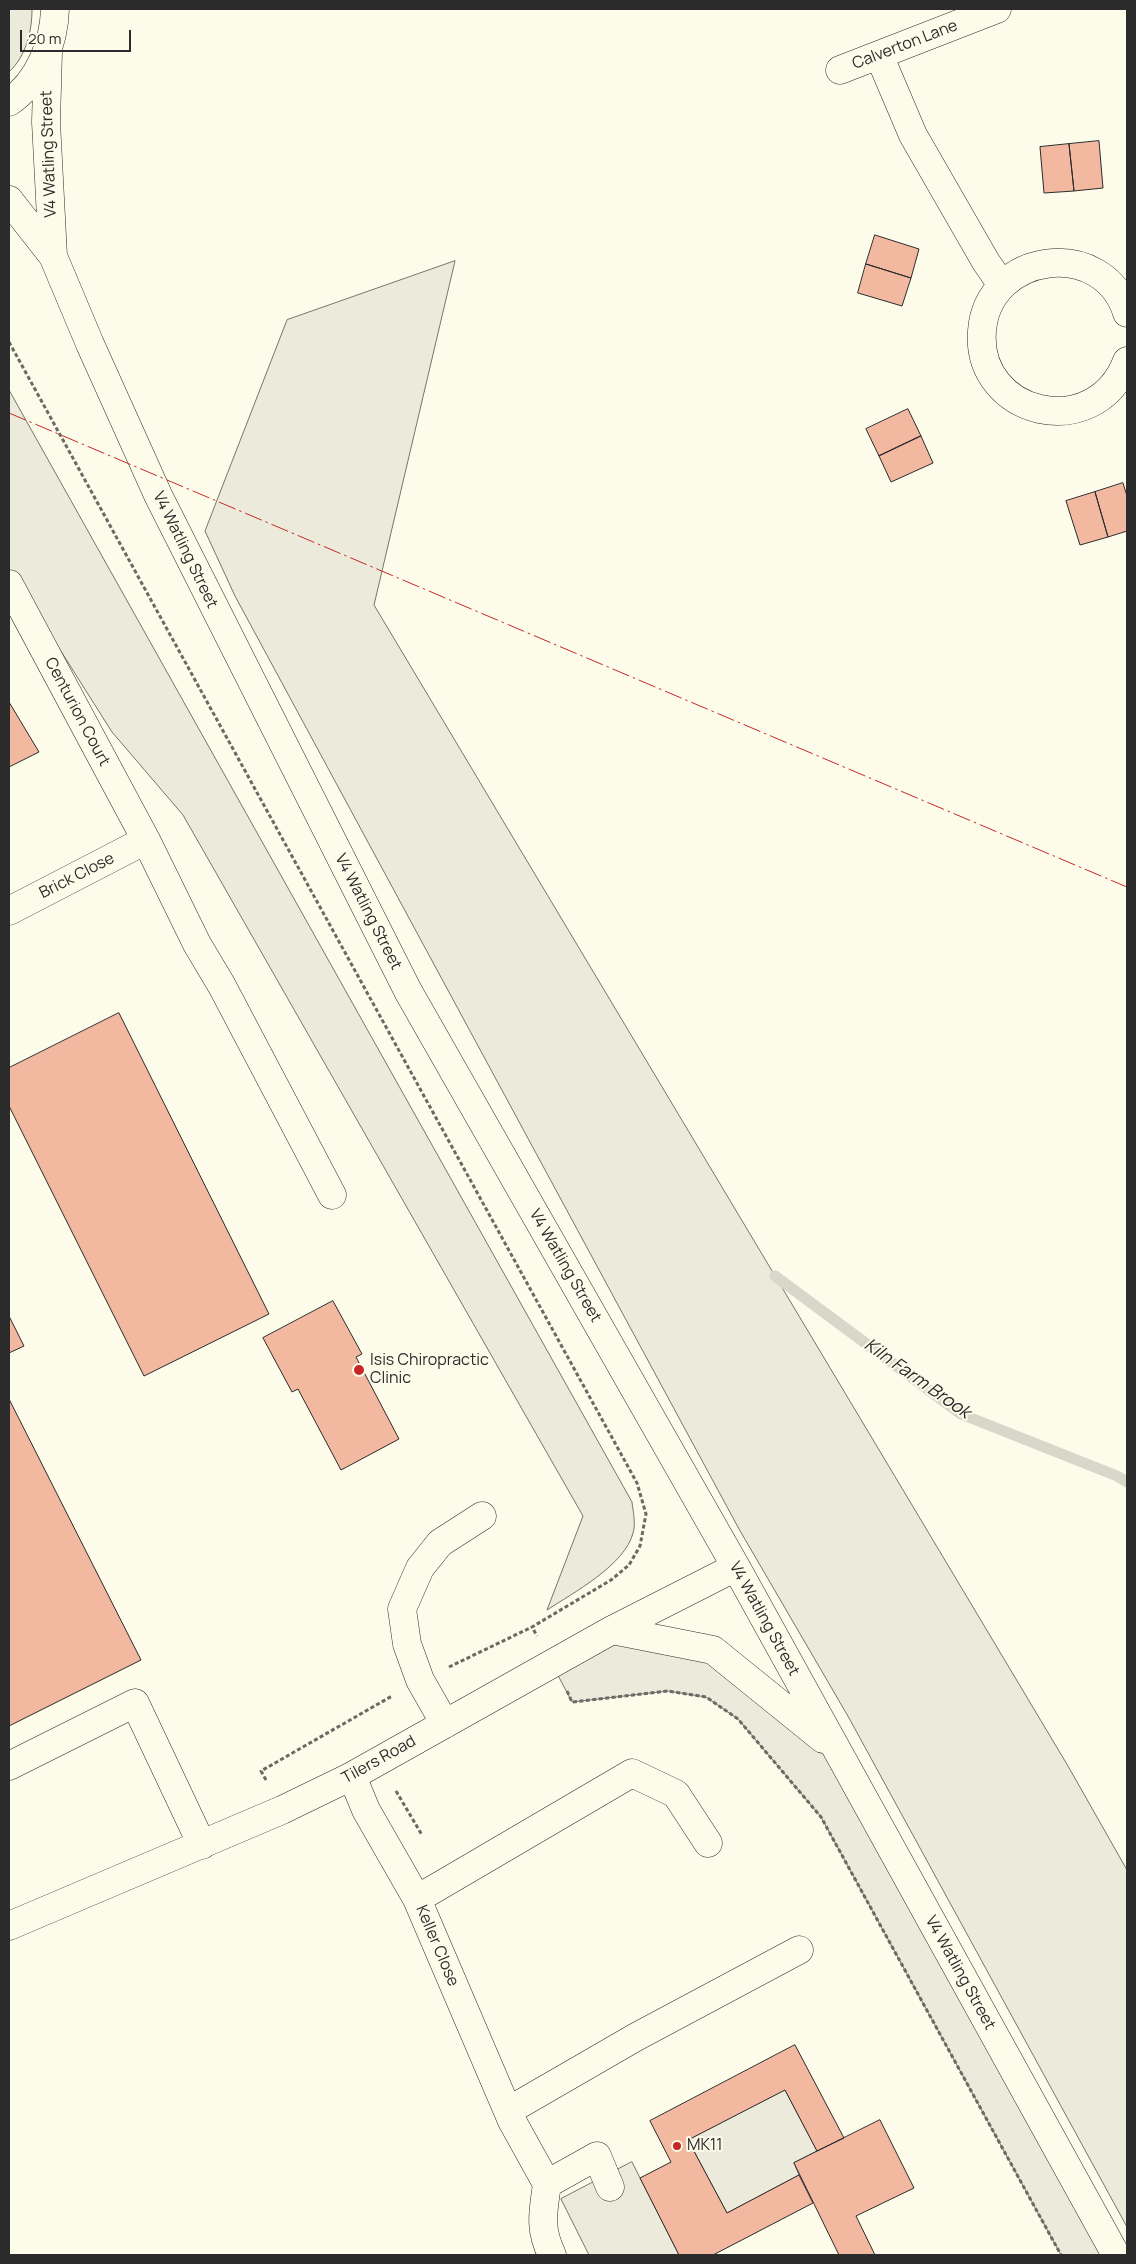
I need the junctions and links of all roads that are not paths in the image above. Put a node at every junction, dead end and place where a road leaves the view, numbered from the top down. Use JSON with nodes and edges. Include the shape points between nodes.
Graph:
{"nodes":[{"id":1,"x":56,"y":9,"type":"edge"},
{"id":2,"x":997,"y":9,"type":"edge"},
{"id":3,"x":48,"y":52,"type":"junction"},
{"id":4,"x":879,"y":55,"type":"junction"},
{"id":5,"x":840,"y":70,"type":"dead end"},
{"id":6,"x":9,"y":102,"type":"edge"},
{"id":7,"x":9,"y":200,"type":"edge"},
{"id":8,"x":53,"y":256,"type":"junction"},
{"id":9,"x":1002,"y":285,"type":"junction"},
{"id":10,"x":1127,"y":313,"type":"edge"},
{"id":11,"x":1127,"y":360,"type":"edge"},
{"id":12,"x":9,"y":584,"type":"edge"},
{"id":13,"x":146,"y":840,"type":"junction"},
{"id":14,"x":9,"y":911,"type":"edge"},
{"id":15,"x":332,"y":1195,"type":"dead end"},
{"id":16,"x":482,"y":1516,"type":"dead end"},
{"id":17,"x":736,"y":1567,"type":"junction"},
{"id":18,"x":612,"y":1630,"type":"junction"},
{"id":19,"x":445,"y":1724,"type":"junction"},
{"id":20,"x":834,"y":1748,"type":"junction"},
{"id":21,"x":9,"y":1766,"type":"edge"},
{"id":22,"x":352,"y":1776,"type":"junction"},
{"id":23,"x":708,"y":1844,"type":"dead end"},
{"id":24,"x":202,"y":1845,"type":"junction"},
{"id":25,"x":417,"y":1899,"type":"junction"},
{"id":26,"x":9,"y":1926,"type":"edge"},
{"id":27,"x":799,"y":1950,"type":"dead end"},
{"id":28,"x":510,"y":2116,"type":"junction"},
{"id":29,"x":546,"y":2184,"type":"junction"},
{"id":30,"x":610,"y":2186,"type":"dead end"},
{"id":31,"x":552,"y":2255,"type":"edge"},
{"id":32,"x":1116,"y":2255,"type":"edge"}],
"edges":[{"from":1,"to":3,"type":"street"},
{"from":2,"to":4,"type":"street","name":"Calverton Lane"},
{"from":3,"to":6,"type":"street","via":[[33,78]]},
{"from":3,"to":8,"type":"street","name":"V4 Watling Street","via":[[46,122]]},
{"from":4,"to":5,"type":"street","name":"Calverton Lane"},
{"from":4,"to":9,"type":"street","via":[[914,135]]},
{"from":7,"to":8,"type":"street","name":"V4 Watling Street"},
{"from":8,"to":17,"type":"street","name":"V4 Watling Street","via":[[158,495],[408,991]]},
{"from":9,"to":10,"type":"street","via":[[1021,270],[1044,263],[1068,263],[1091,270],[1111,285]]},
{"from":9,"to":11,"type":"street","via":[[988,307],[982,331],[984,356],[994,379],[1012,398],[1034,409],[1060,412],[1085,407],[1106,394],[1122,375]]},
{"from":12,"to":13,"type":"street","name":"Centurion Court"},
{"from":13,"to":14,"type":"street","name":"Brick Close"},
{"from":13,"to":15,"type":"street","name":"Centurion Court","via":[[197,944]]},
{"from":16,"to":19,"type":"street","via":[[440,1543],[420,1568],[402,1608],[407,1644],[420,1680]]},
{"from":17,"to":18,"type":"street","name":"Tilers Road"},
{"from":17,"to":20,"type":"street","name":"V4 Watling Street"},
{"from":18,"to":19,"type":"street","name":"Tilers Road"},
{"from":18,"to":20,"type":"street","via":[[713,1650]]},
{"from":19,"to":22,"type":"street","name":"Tilers Road"},
{"from":20,"to":32,"type":"street","name":"V4 Watling Street"},
{"from":21,"to":24,"type":"street","via":[[135,1703]]},
{"from":22,"to":24,"type":"street","name":"Tilers Road"},
{"from":22,"to":25,"type":"street","name":"Keller Close","via":[[366,1810]]},
{"from":23,"to":25,"type":"street","via":[[676,1794],[632,1773]]},
{"from":24,"to":26,"type":"street","name":"Tilers Road"},
{"from":25,"to":28,"type":"street","name":"Keller Close"},
{"from":27,"to":28,"type":"street","via":[[636,2037]]},
{"from":28,"to":29,"type":"street","name":"Keller Close"},
{"from":29,"to":30,"type":"street","via":[[597,2156]]},
{"from":29,"to":31,"type":"street","via":[[542,2216],[544,2237]]}]}
